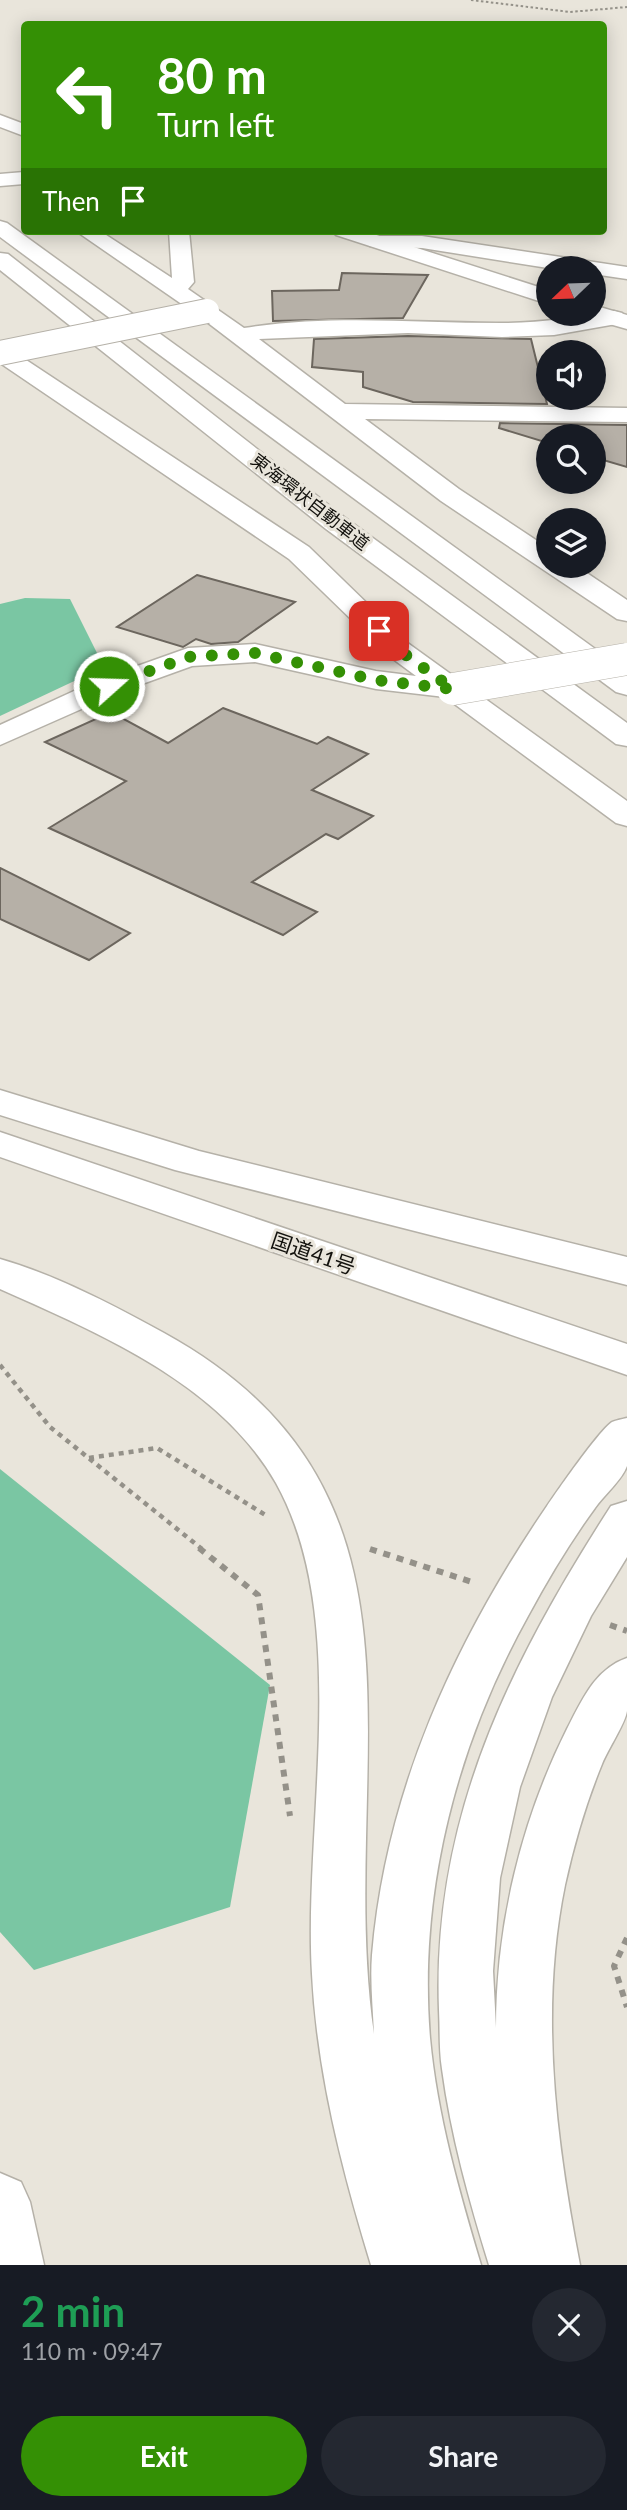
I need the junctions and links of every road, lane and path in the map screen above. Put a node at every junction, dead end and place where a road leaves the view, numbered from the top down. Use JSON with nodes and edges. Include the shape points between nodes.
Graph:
{"nodes":[{"id":1,"x":471,"y":0,"type":"edge"},
{"id":2,"x":627,"y":7,"type":"edge"},
{"id":3,"x":0,"y":121,"type":"edge"},
{"id":4,"x":21,"y":129,"type":"edge"},
{"id":5,"x":0,"y":227,"type":"edge"},
{"id":6,"x":92,"y":235,"type":"edge"},
{"id":7,"x":179,"y":235,"type":"edge"},
{"id":8,"x":355,"y":235,"type":"edge"},
{"id":9,"x":377,"y":242,"type":"junction"},
{"id":10,"x":0,"y":259,"type":"edge"},
{"id":11,"x":536,"y":259,"type":"edge"},
{"id":12,"x":606,"y":270,"type":"edge"},
{"id":13,"x":627,"y":273,"type":"edge"},
{"id":14,"x":175,"y":290,"type":"junction"},
{"id":15,"x":536,"y":293,"type":"edge"},
{"id":16,"x":207,"y":311,"type":"junction"},
{"id":17,"x":611,"y":317,"type":"edge"},
{"id":18,"x":238,"y":336,"type":"junction"},
{"id":19,"x":0,"y":353,"type":"edge"},
{"id":20,"x":341,"y":411,"type":"junction"},
{"id":21,"x":627,"y":415,"type":"edge"},
{"id":22,"x":536,"y":552,"type":"edge"},
{"id":23,"x":576,"y":578,"type":"edge"},
{"id":24,"x":627,"y":612,"type":"edge"},
{"id":25,"x":627,"y":659,"type":"edge"},
{"id":26,"x":627,"y":686,"type":"edge"},
{"id":27,"x":453,"y":689,"type":"junction"},
{"id":28,"x":0,"y":736,"type":"edge"},
{"id":29,"x":627,"y":737,"type":"edge"},
{"id":30,"x":627,"y":816,"type":"edge"},
{"id":31,"x":0,"y":1102,"type":"edge"},
{"id":32,"x":0,"y":1125,"type":"edge"},
{"id":33,"x":0,"y":1144,"type":"edge"},
{"id":34,"x":627,"y":1271,"type":"edge"},
{"id":35,"x":0,"y":1273,"type":"edge"},
{"id":36,"x":625,"y":1353,"type":"edge"},
{"id":37,"x":0,"y":1366,"type":"edge"},
{"id":38,"x":627,"y":1434,"type":"edge"},
{"id":39,"x":88,"y":1458,"type":"junction"},
{"id":40,"x":627,"y":1518,"type":"edge"},
{"id":41,"x":277,"y":1519,"type":"dead end"},
{"id":42,"x":368,"y":1548,"type":"dead end"},
{"id":43,"x":482,"y":1585,"type":"dead end"},
{"id":44,"x":627,"y":1678,"type":"edge"},
{"id":45,"x":291,"y":1822,"type":"dead end"},
{"id":46,"x":627,"y":1938,"type":"edge"},
{"id":47,"x":627,"y":2007,"type":"edge"},
{"id":48,"x":0,"y":2202,"type":"edge"},
{"id":49,"x":14,"y":2265,"type":"edge"},
{"id":50,"x":401,"y":2265,"type":"edge"},
{"id":51,"x":451,"y":2265,"type":"edge"},
{"id":52,"x":519,"y":2265,"type":"edge"},
{"id":53,"x":550,"y":2265,"type":"edge"}],
"edges":[{"from":1,"to":2,"type":"path","via":[[570,12]]},
{"from":3,"to":4,"type":"main road"},
{"from":5,"to":26,"type":"main road","name":"東海環状自動車道"},
{"from":6,"to":14,"type":"main road"},
{"from":7,"to":14,"type":"main road","via":[[183,282]]},
{"from":8,"to":9,"type":"main road"},
{"from":9,"to":11,"type":"main road","via":[[422,242]]},
{"from":9,"to":15,"type":"main road"},
{"from":10,"to":29,"type":"main road","name":"東海環状自動車道","via":[[335,523]]},
{"from":12,"to":13,"type":"main road"},
{"from":14,"to":16,"type":"main road"},
{"from":16,"to":18,"type":"main road"},
{"from":16,"to":19,"type":"main road","bridge":true},
{"from":17,"to":18,"type":"main road","via":[[554,328],[353,327]]},
{"from":18,"to":20,"type":"main road"},
{"from":19,"to":27,"type":"main road","via":[[299,553],[399,650]]},
{"from":20,"to":21,"type":"main road"},
{"from":20,"to":22,"type":"main road","via":[[450,495]]},
{"from":23,"to":24,"type":"main road"},
{"from":25,"to":27,"type":"main road","bridge":true},
{"from":27,"to":28,"type":"main road","via":[[376,680],[255,653],[188,657],[109,686]]},
{"from":27,"to":30,"type":"main road"},
{"from":31,"to":34,"type":"main road","via":[[190,1161]]},
{"from":32,"to":36,"type":"main road","name":"国道41号"},
{"from":33,"to":36,"type":"main road","name":"国道41号"},
{"from":35,"to":50,"type":"main road","via":[[141,1337],[225,1394],[263,1432],[296,1476],[318,1524],[331,1574],[343,1700],[337,1839],[339,1973],[352,2073],[373,2176]]},
{"from":37,"to":39,"type":"path","via":[[50,1427]]},
{"from":38,"to":51,"type":"main road","via":[[561,1517],[504,1614],[443,1744],[414,1845],[401,1941],[402,2036],[424,2171]]},
{"from":39,"to":41,"type":"path","via":[[157,1448],[256,1512]]},
{"from":39,"to":45,"type":"path","via":[[258,1595]]},
{"from":40,"to":52,"type":"main road","via":[[590,1572],[536,1672],[489,1799],[475,1867],[464,2020],[471,2082],[491,2174]]},
{"from":42,"to":43,"type":"path"},
{"from":44,"to":53,"type":"main road","via":[[591,1731],[569,1781],[544,1854],[529,1951],[522,2028],[524,2099],[534,2188]]},
{"from":46,"to":47,"type":"path","via":[[614,1966]]},
{"from":48,"to":49,"type":"main road"}]}
